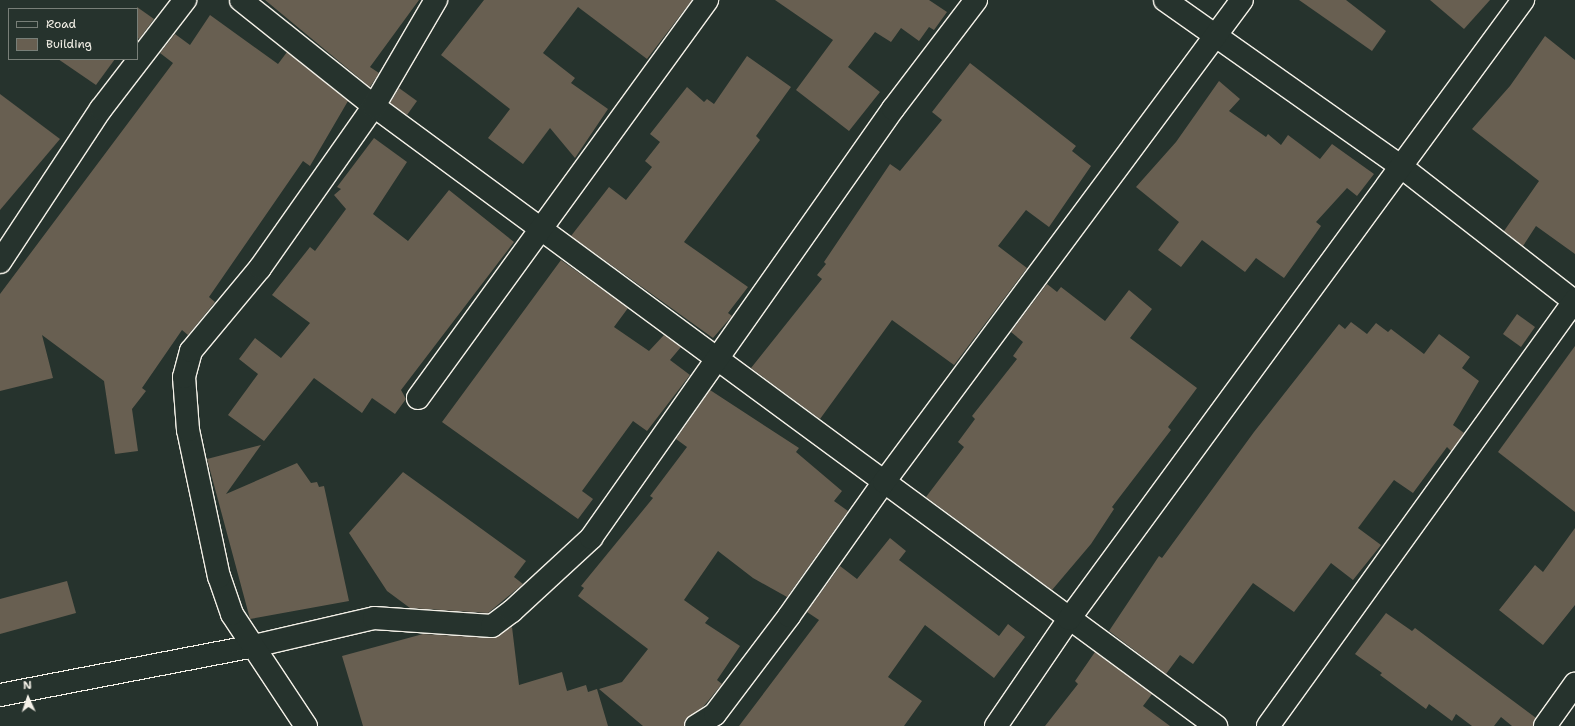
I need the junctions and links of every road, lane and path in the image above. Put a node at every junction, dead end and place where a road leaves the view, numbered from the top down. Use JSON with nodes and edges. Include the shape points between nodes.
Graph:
{"nodes":[{"id":1,"x":185,"y":0,"type":"edge"},
{"id":2,"x":240,"y":0,"type":"edge"},
{"id":3,"x":436,"y":0,"type":"edge"},
{"id":4,"x":707,"y":0,"type":"edge"},
{"id":5,"x":976,"y":0,"type":"edge"},
{"id":6,"x":1165,"y":0,"type":"edge"},
{"id":7,"x":1242,"y":0,"type":"edge"},
{"id":8,"x":1523,"y":0,"type":"edge"},
{"id":9,"x":1217,"y":35,"type":"junction"},
{"id":10,"x":374,"y":106,"type":"junction"},
{"id":11,"x":1399,"y":165,"type":"junction"},
{"id":12,"x":542,"y":230,"type":"junction"},
{"id":13,"x":0,"y":262,"type":"edge"},
{"id":14,"x":1575,"y":301,"type":"edge"},
{"id":15,"x":720,"y":358,"type":"junction"},
{"id":16,"x":418,"y":398,"type":"dead end"},
{"id":17,"x":884,"y":482,"type":"junction"},
{"id":18,"x":1069,"y":619,"type":"junction"},
{"id":19,"x":254,"y":646,"type":"junction"},
{"id":20,"x":1575,"y":684,"type":"edge"},
{"id":21,"x":0,"y":694,"type":"edge"},
{"id":22,"x":306,"y":726,"type":"edge"},
{"id":23,"x":696,"y":726,"type":"edge"},
{"id":24,"x":996,"y":726,"type":"edge"},
{"id":25,"x":1216,"y":726,"type":"edge"},
{"id":26,"x":1268,"y":726,"type":"edge"},
{"id":27,"x":1545,"y":726,"type":"edge"}],
"edges":[{"from":1,"to":13,"type":"street","via":[[101,108]]},
{"from":2,"to":10,"type":"street"},
{"from":3,"to":10,"type":"street"},
{"from":4,"to":12,"type":"street"},
{"from":5,"to":15,"type":"street","via":[[893,109]]},
{"from":6,"to":9,"type":"street"},
{"from":7,"to":9,"type":"street"},
{"from":8,"to":11,"type":"street"},
{"from":9,"to":11,"type":"street"},
{"from":9,"to":17,"type":"street"},
{"from":10,"to":12,"type":"street"},
{"from":10,"to":19,"type":"street","via":[[260,268],[191,352],[184,377],[188,430],[219,577],[232,614]]},
{"from":11,"to":14,"type":"street"},
{"from":11,"to":18,"type":"street"},
{"from":12,"to":15,"type":"street"},
{"from":12,"to":16,"type":"street"},
{"from":14,"to":26,"type":"street"},
{"from":15,"to":17,"type":"street"},
{"from":15,"to":19,"type":"street","via":[[591,538],[512,611],[492,626],[374,618]]},
{"from":17,"to":18,"type":"street"},
{"from":17,"to":23,"type":"street","via":[[715,714]]},
{"from":18,"to":24,"type":"street"},
{"from":18,"to":25,"type":"street"},
{"from":19,"to":21,"type":"street"},
{"from":19,"to":22,"type":"street"},
{"from":20,"to":27,"type":"street"}]}
